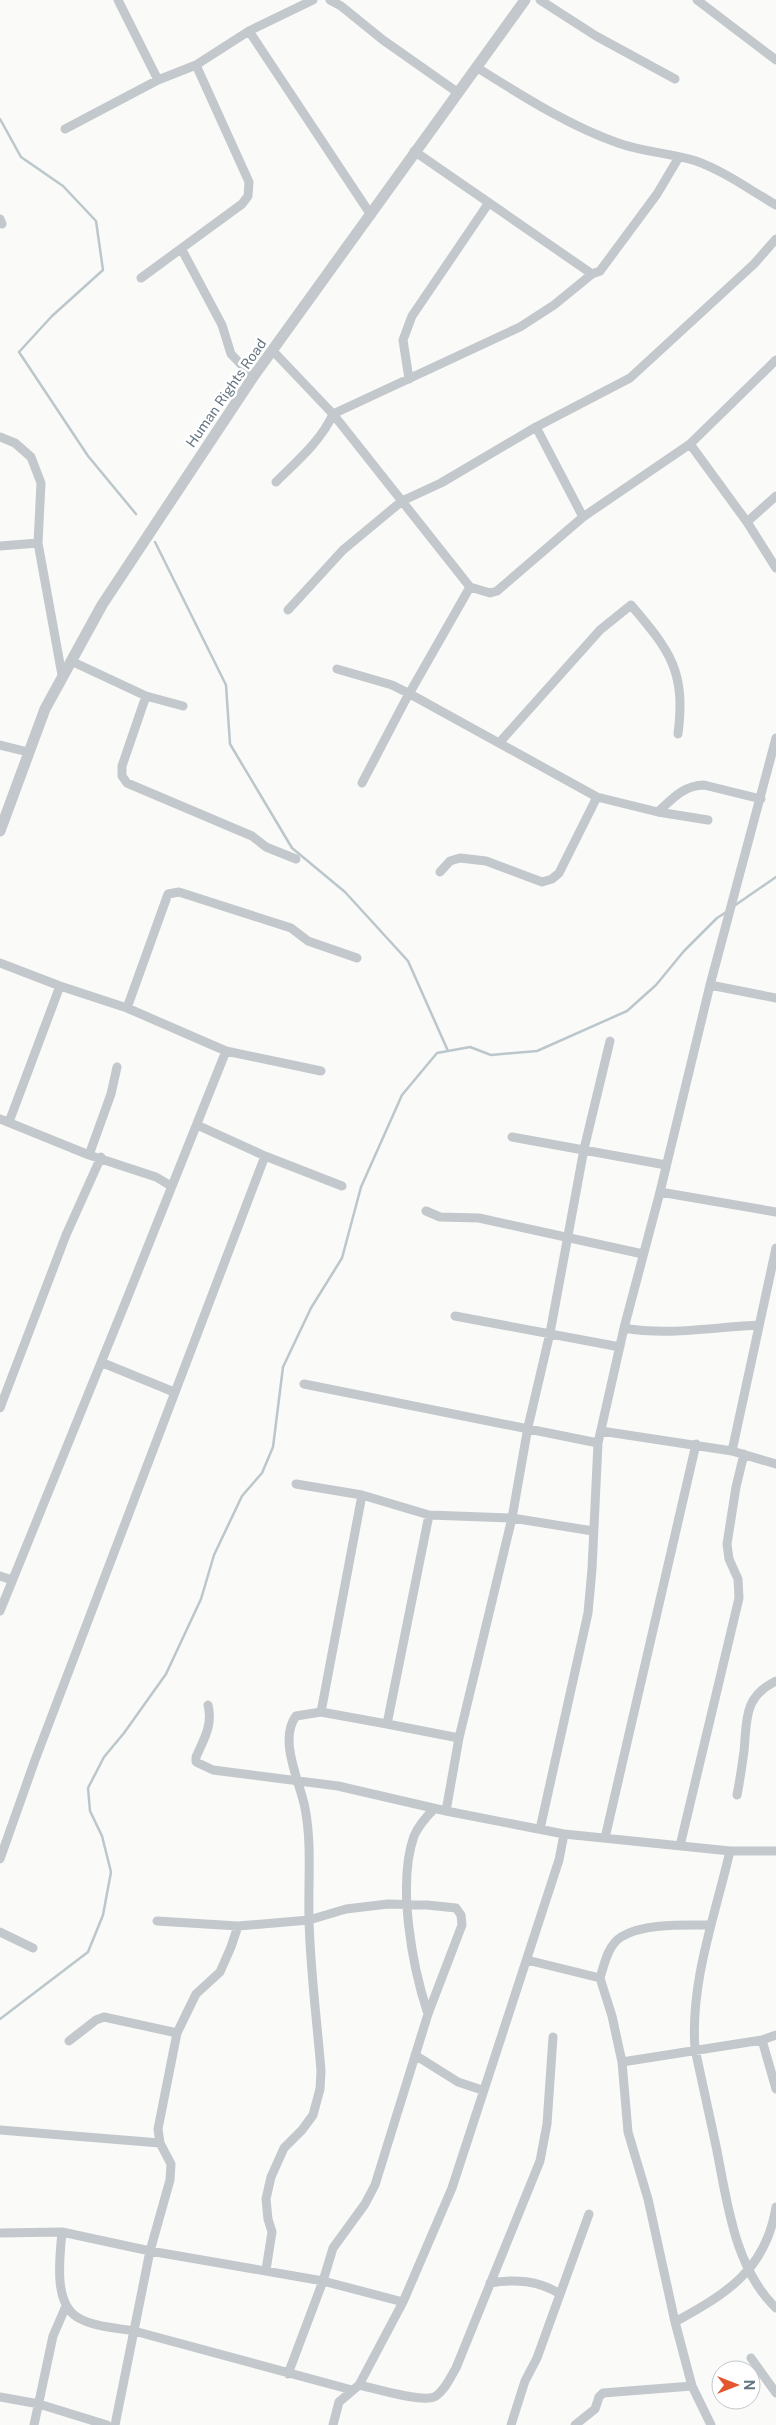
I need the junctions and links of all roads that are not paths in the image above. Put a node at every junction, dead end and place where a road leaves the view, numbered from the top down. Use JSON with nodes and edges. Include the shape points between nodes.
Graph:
{"nodes":[{"id":1,"x":118,"y":0,"type":"edge"},
{"id":2,"x":313,"y":0,"type":"edge"},
{"id":3,"x":330,"y":0,"type":"edge"},
{"id":4,"x":525,"y":0,"type":"edge"},
{"id":5,"x":540,"y":0,"type":"edge"},
{"id":6,"x":698,"y":0,"type":"edge"},
{"id":7,"x":248,"y":32,"type":"junction"},
{"id":8,"x":776,"y":60,"type":"edge"},
{"id":9,"x":196,"y":65,"type":"junction"},
{"id":10,"x":476,"y":67,"type":"junction"},
{"id":11,"x":675,"y":79,"type":"dead end"},
{"id":12,"x":158,"y":80,"type":"junction"},
{"id":13,"x":458,"y":92,"type":"junction"},
{"id":14,"x":65,"y":129,"type":"dead end"},
{"id":15,"x":414,"y":151,"type":"junction"},
{"id":16,"x":678,"y":157,"type":"junction"},
{"id":17,"x":488,"y":204,"type":"junction"},
{"id":18,"x":776,"y":205,"type":"edge"},
{"id":19,"x":371,"y":215,"type":"junction"},
{"id":20,"x":776,"y":239,"type":"edge"},
{"id":21,"x":182,"y":250,"type":"junction"},
{"id":22,"x":592,"y":274,"type":"junction"},
{"id":23,"x":141,"y":278,"type":"dead end"},
{"id":24,"x":273,"y":351,"type":"junction"},
{"id":25,"x":776,"y":360,"type":"edge"},
{"id":26,"x":253,"y":377,"type":"junction"},
{"id":27,"x":409,"y":379,"type":"junction"},
{"id":28,"x":333,"y":414,"type":"junction"},
{"id":29,"x":536,"y":427,"type":"junction"},
{"id":30,"x":0,"y":437,"type":"edge"},
{"id":31,"x":690,"y":444,"type":"junction"},
{"id":32,"x":276,"y":482,"type":"dead end"},
{"id":33,"x":776,"y":496,"type":"edge"},
{"id":34,"x":402,"y":501,"type":"junction"},
{"id":35,"x":583,"y":517,"type":"junction"},
{"id":36,"x":747,"y":522,"type":"junction"},
{"id":37,"x":38,"y":543,"type":"junction"},
{"id":38,"x":0,"y":546,"type":"edge"},
{"id":39,"x":776,"y":568,"type":"edge"},
{"id":40,"x":470,"y":587,"type":"junction"},
{"id":41,"x":288,"y":610,"type":"dead end"},
{"id":42,"x":71,"y":661,"type":"junction"},
{"id":43,"x":337,"y":669,"type":"dead end"},
{"id":44,"x":62,"y":675,"type":"junction"},
{"id":45,"x":410,"y":694,"type":"junction"},
{"id":46,"x":146,"y":696,"type":"junction"},
{"id":47,"x":183,"y":706,"type":"dead end"},
{"id":48,"x":678,"y":734,"type":"dead end"},
{"id":49,"x":776,"y":738,"type":"edge"},
{"id":50,"x":500,"y":742,"type":"junction"},
{"id":51,"x":0,"y":745,"type":"edge"},
{"id":52,"x":28,"y":752,"type":"junction"},
{"id":53,"x":362,"y":783,"type":"dead end"},
{"id":54,"x":597,"y":797,"type":"junction"},
{"id":55,"x":761,"y":799,"type":"junction"},
{"id":56,"x":658,"y":812,"type":"junction"},
{"id":57,"x":708,"y":820,"type":"dead end"},
{"id":58,"x":0,"y":831,"type":"edge"},
{"id":59,"x":296,"y":859,"type":"dead end"},
{"id":60,"x":440,"y":872,"type":"dead end"},
{"id":61,"x":357,"y":958,"type":"dead end"},
{"id":62,"x":0,"y":963,"type":"edge"},
{"id":63,"x":710,"y":985,"type":"junction"},
{"id":64,"x":60,"y":986,"type":"junction"},
{"id":65,"x":776,"y":998,"type":"edge"},
{"id":66,"x":127,"y":1008,"type":"junction"},
{"id":67,"x":610,"y":1041,"type":"dead end"},
{"id":68,"x":226,"y":1051,"type":"junction"},
{"id":69,"x":117,"y":1067,"type":"dead end"},
{"id":70,"x":321,"y":1071,"type":"dead end"},
{"id":71,"x":0,"y":1119,"type":"edge"},
{"id":72,"x":9,"y":1122,"type":"junction"},
{"id":73,"x":197,"y":1125,"type":"junction"},
{"id":74,"x":512,"y":1137,"type":"dead end"},
{"id":75,"x":584,"y":1149,"type":"junction"},
{"id":76,"x":89,"y":1155,"type":"junction"},
{"id":77,"x":264,"y":1156,"type":"junction"},
{"id":78,"x":101,"y":1157,"type":"junction"},
{"id":79,"x":666,"y":1165,"type":"junction"},
{"id":80,"x":171,"y":1186,"type":"junction"},
{"id":81,"x":342,"y":1186,"type":"dead end"},
{"id":82,"x":660,"y":1192,"type":"junction"},
{"id":83,"x":426,"y":1211,"type":"dead end"},
{"id":84,"x":776,"y":1212,"type":"edge"},
{"id":85,"x":567,"y":1236,"type":"junction"},
{"id":86,"x":776,"y":1248,"type":"edge"},
{"id":87,"x":643,"y":1254,"type":"junction"},
{"id":88,"x":455,"y":1316,"type":"dead end"},
{"id":89,"x":759,"y":1325,"type":"junction"},
{"id":90,"x":624,"y":1328,"type":"junction"},
{"id":91,"x":550,"y":1333,"type":"junction"},
{"id":92,"x":620,"y":1347,"type":"junction"},
{"id":93,"x":103,"y":1363,"type":"junction"},
{"id":94,"x":304,"y":1384,"type":"dead end"},
{"id":95,"x":174,"y":1392,"type":"junction"},
{"id":96,"x":0,"y":1408,"type":"edge"},
{"id":97,"x":528,"y":1427,"type":"junction"},
{"id":98,"x":600,"y":1431,"type":"junction"},
{"id":99,"x":598,"y":1443,"type":"junction"},
{"id":100,"x":696,"y":1444,"type":"junction"},
{"id":101,"x":732,"y":1451,"type":"junction"},
{"id":102,"x":744,"y":1454,"type":"junction"},
{"id":103,"x":776,"y":1464,"type":"edge"},
{"id":104,"x":296,"y":1484,"type":"dead end"},
{"id":105,"x":362,"y":1495,"type":"junction"},
{"id":106,"x":429,"y":1515,"type":"junction"},
{"id":107,"x":512,"y":1518,"type":"junction"},
{"id":108,"x":593,"y":1531,"type":"junction"},
{"id":109,"x":0,"y":1576,"type":"edge"},
{"id":110,"x":12,"y":1580,"type":"junction"},
{"id":111,"x":0,"y":1611,"type":"edge"},
{"id":112,"x":776,"y":1681,"type":"edge"},
{"id":113,"x":208,"y":1706,"type":"dead end"},
{"id":114,"x":321,"y":1712,"type":"junction"},
{"id":115,"x":387,"y":1724,"type":"junction"},
{"id":116,"x":459,"y":1738,"type":"junction"},
{"id":117,"x":295,"y":1780,"type":"junction"},
{"id":118,"x":738,"y":1795,"type":"dead end"},
{"id":119,"x":434,"y":1808,"type":"junction"},
{"id":120,"x":446,"y":1811,"type":"junction"},
{"id":121,"x":540,"y":1829,"type":"junction"},
{"id":122,"x":564,"y":1834,"type":"junction"},
{"id":123,"x":606,"y":1838,"type":"junction"},
{"id":124,"x":680,"y":1846,"type":"junction"},
{"id":125,"x":730,"y":1851,"type":"junction"},
{"id":126,"x":776,"y":1851,"type":"edge"},
{"id":127,"x":0,"y":1859,"type":"edge"},
{"id":128,"x":406,"y":1904,"type":"junction"},
{"id":129,"x":309,"y":1920,"type":"junction"},
{"id":130,"x":157,"y":1921,"type":"dead end"},
{"id":131,"x":238,"y":1926,"type":"junction"},
{"id":132,"x":710,"y":1926,"type":"junction"},
{"id":133,"x":0,"y":1932,"type":"edge"},
{"id":134,"x":33,"y":1948,"type":"dead end"},
{"id":135,"x":527,"y":1960,"type":"junction"},
{"id":136,"x":600,"y":1978,"type":"junction"},
{"id":137,"x":428,"y":2014,"type":"junction"},
{"id":138,"x":177,"y":2033,"type":"junction"},
{"id":139,"x":776,"y":2035,"type":"edge"},
{"id":140,"x":553,"y":2037,"type":"dead end"},
{"id":141,"x":762,"y":2040,"type":"junction"},
{"id":142,"x":69,"y":2041,"type":"dead end"},
{"id":143,"x":695,"y":2049,"type":"junction"},
{"id":144,"x":415,"y":2055,"type":"junction"},
{"id":145,"x":622,"y":2062,"type":"junction"},
{"id":146,"x":776,"y":2089,"type":"edge"},
{"id":147,"x":482,"y":2090,"type":"junction"},
{"id":148,"x":0,"y":2130,"type":"edge"},
{"id":149,"x":160,"y":2143,"type":"junction"},
{"id":150,"x":776,"y":2207,"type":"edge"},
{"id":151,"x":589,"y":2214,"type":"dead end"},
{"id":152,"x":62,"y":2232,"type":"junction"},
{"id":153,"x":0,"y":2233,"type":"edge"},
{"id":154,"x":150,"y":2251,"type":"junction"},
{"id":155,"x":266,"y":2270,"type":"junction"},
{"id":156,"x":749,"y":2271,"type":"junction"},
{"id":157,"x":324,"y":2281,"type":"junction"},
{"id":158,"x":490,"y":2283,"type":"junction"},
{"id":159,"x":560,"y":2294,"type":"junction"},
{"id":160,"x":403,"y":2302,"type":"junction"},
{"id":161,"x":66,"y":2306,"type":"junction"},
{"id":162,"x":776,"y":2308,"type":"edge"},
{"id":163,"x":675,"y":2322,"type":"junction"},
{"id":164,"x":134,"y":2332,"type":"junction"},
{"id":165,"x":751,"y":2358,"type":"dead end"},
{"id":166,"x":288,"y":2374,"type":"junction"},
{"id":167,"x":692,"y":2386,"type":"junction"},
{"id":168,"x":355,"y":2387,"type":"junction"},
{"id":169,"x":776,"y":2393,"type":"edge"},
{"id":170,"x":0,"y":2397,"type":"edge"},
{"id":171,"x":39,"y":2404,"type":"junction"},
{"id":172,"x":34,"y":2425,"type":"edge"},
{"id":173,"x":106,"y":2425,"type":"edge"},
{"id":174,"x":115,"y":2425,"type":"edge"},
{"id":175,"x":333,"y":2425,"type":"edge"},
{"id":176,"x":511,"y":2425,"type":"edge"},
{"id":177,"x":574,"y":2425,"type":"edge"},
{"id":178,"x":711,"y":2425,"type":"edge"}],
"edges":[{"from":1,"to":12,"type":"street"},
{"from":2,"to":7,"type":"street"},
{"from":3,"to":13,"type":"street"},
{"from":4,"to":10,"type":"street","name":"Human Rights Road"},
{"from":5,"to":11,"type":"street","via":[[596,36]]},
{"from":6,"to":8,"type":"street"},
{"from":7,"to":9,"type":"street"},
{"from":7,"to":19,"type":"street"},
{"from":9,"to":12,"type":"street"},
{"from":9,"to":21,"type":"street","via":[[249,182],[248,196]]},
{"from":10,"to":13,"type":"street","name":"Human Rights Road"},
{"from":10,"to":16,"type":"street","via":[[524,97],[593,133],[641,150]]},
{"from":12,"to":14,"type":"street"},
{"from":13,"to":15,"type":"street","name":"Human Rights Road"},
{"from":15,"to":17,"type":"street"},
{"from":15,"to":19,"type":"street","name":"Human Rights Road"},
{"from":16,"to":18,"type":"street","via":[[725,175]]},
{"from":16,"to":22,"type":"street","via":[[625,240],[600,271]]},
{"from":17,"to":22,"type":"street"},
{"from":17,"to":27,"type":"street","via":[[412,316],[403,340]]},
{"from":19,"to":24,"type":"street","name":"Human Rights Road"},
{"from":20,"to":29,"type":"street","via":[[754,264],[630,378]]},
{"from":21,"to":23,"type":"street"},
{"from":21,"to":26,"type":"street","via":[[222,325],[231,354]]},
{"from":22,"to":27,"type":"street","via":[[520,327]]},
{"from":24,"to":26,"type":"street","name":"Human Rights Road"},
{"from":24,"to":28,"type":"street"},
{"from":25,"to":31,"type":"street"},
{"from":26,"to":42,"type":"street","name":"Human Rights Road","via":[[102,604]]},
{"from":27,"to":28,"type":"street"},
{"from":28,"to":32,"type":"street","via":[[326,429]]},
{"from":28,"to":34,"type":"street"},
{"from":29,"to":34,"type":"street"},
{"from":29,"to":35,"type":"street"},
{"from":30,"to":37,"type":"street","via":[[15,443],[31,457],[37,468],[42,483]]},
{"from":31,"to":35,"type":"street"},
{"from":31,"to":36,"type":"street"},
{"from":33,"to":36,"type":"street"},
{"from":34,"to":40,"type":"street"},
{"from":34,"to":41,"type":"street","via":[[342,550]]},
{"from":35,"to":40,"type":"street","via":[[497,590],[490,593]]},
{"from":36,"to":39,"type":"street"},
{"from":37,"to":38,"type":"street"},
{"from":37,"to":44,"type":"street"},
{"from":40,"to":45,"type":"street"},
{"from":42,"to":44,"type":"street","name":"Human Rights Road"},
{"from":42,"to":46,"type":"street"},
{"from":43,"to":45,"type":"street","via":[[392,685]]},
{"from":44,"to":52,"type":"street","name":"Human Rights Road"},
{"from":45,"to":50,"type":"street"},
{"from":45,"to":53,"type":"street"},
{"from":46,"to":47,"type":"street"},
{"from":46,"to":59,"type":"street","via":[[122,766],[122,776],[127,783],[252,836],[266,847]]},
{"from":48,"to":50,"type":"street","via":[[682,704],[676,671],[666,647],[631,605],[590,641]]},
{"from":49,"to":55,"type":"street"},
{"from":50,"to":54,"type":"street"},
{"from":51,"to":52,"type":"street"},
{"from":52,"to":58,"type":"street","name":"Human Rights Road"},
{"from":54,"to":56,"type":"street"},
{"from":54,"to":60,"type":"street","via":[[559,873],[552,879],[542,882],[469,858],[450,861]]},
{"from":55,"to":56,"type":"street","via":[[696,785],[684,789]]},
{"from":55,"to":63,"type":"street"},
{"from":56,"to":57,"type":"street"},
{"from":61,"to":66,"type":"street","via":[[308,941],[291,928],[173,892],[168,894]]},
{"from":62,"to":64,"type":"street"},
{"from":63,"to":65,"type":"street"},
{"from":63,"to":79,"type":"street"},
{"from":64,"to":66,"type":"street"},
{"from":64,"to":72,"type":"street"},
{"from":66,"to":68,"type":"street"},
{"from":67,"to":75,"type":"street"},
{"from":68,"to":70,"type":"street"},
{"from":68,"to":73,"type":"street"},
{"from":69,"to":76,"type":"street"},
{"from":71,"to":72,"type":"street"},
{"from":72,"to":76,"type":"street"},
{"from":73,"to":77,"type":"street"},
{"from":73,"to":80,"type":"street"},
{"from":74,"to":75,"type":"street"},
{"from":75,"to":79,"type":"street"},
{"from":75,"to":85,"type":"street"},
{"from":76,"to":78,"type":"street"},
{"from":77,"to":81,"type":"street"},
{"from":77,"to":95,"type":"street"},
{"from":78,"to":80,"type":"street","via":[[156,1177]]},
{"from":78,"to":96,"type":"street","via":[[66,1235]]},
{"from":79,"to":82,"type":"street"},
{"from":80,"to":93,"type":"street"},
{"from":82,"to":84,"type":"street"},
{"from":82,"to":87,"type":"street"},
{"from":83,"to":85,"type":"street","via":[[440,1217],[480,1218]]},
{"from":85,"to":87,"type":"street"},
{"from":85,"to":91,"type":"street"},
{"from":86,"to":89,"type":"street"},
{"from":87,"to":90,"type":"street"},
{"from":88,"to":91,"type":"street"},
{"from":89,"to":90,"type":"street","via":[[708,1330]]},
{"from":89,"to":101,"type":"street"},
{"from":90,"to":92,"type":"street"},
{"from":91,"to":92,"type":"street"},
{"from":91,"to":97,"type":"street"},
{"from":92,"to":98,"type":"street"},
{"from":93,"to":95,"type":"street"},
{"from":93,"to":110,"type":"street"},
{"from":94,"to":97,"type":"street"},
{"from":95,"to":127,"type":"street"},
{"from":97,"to":99,"type":"street"},
{"from":97,"to":107,"type":"street"},
{"from":98,"to":99,"type":"street"},
{"from":98,"to":100,"type":"street"},
{"from":99,"to":108,"type":"street"},
{"from":100,"to":101,"type":"street"},
{"from":100,"to":123,"type":"street"},
{"from":101,"to":102,"type":"street"},
{"from":102,"to":103,"type":"street"},
{"from":102,"to":124,"type":"street","via":[[727,1544],[740,1598]]},
{"from":104,"to":105,"type":"street"},
{"from":105,"to":106,"type":"street"},
{"from":105,"to":114,"type":"street"},
{"from":106,"to":107,"type":"street"},
{"from":106,"to":115,"type":"street"},
{"from":107,"to":108,"type":"street"},
{"from":107,"to":116,"type":"street"},
{"from":108,"to":121,"type":"street","via":[[588,1614]]},
{"from":109,"to":110,"type":"street"},
{"from":110,"to":111,"type":"street"},
{"from":112,"to":118,"type":"street","via":[[766,1686],[746,1715]]},
{"from":113,"to":117,"type":"street","via":[[210,1726],[196,1762],[213,1770]]},
{"from":114,"to":115,"type":"street"},
{"from":114,"to":117,"type":"street","via":[[296,1716],[292,1722],[289,1737]]},
{"from":115,"to":116,"type":"street"},
{"from":116,"to":120,"type":"street"},
{"from":117,"to":119,"type":"street","via":[[372,1792]]},
{"from":117,"to":129,"type":"street","via":[[304,1807],[308,1842]]},
{"from":119,"to":120,"type":"street"},
{"from":119,"to":128,"type":"street","via":[[413,1840]]},
{"from":120,"to":121,"type":"street"},
{"from":121,"to":122,"type":"street"},
{"from":122,"to":123,"type":"street"},
{"from":122,"to":135,"type":"street","via":[[559,1860]]},
{"from":123,"to":124,"type":"street"},
{"from":124,"to":125,"type":"street"},
{"from":125,"to":126,"type":"street"},
{"from":125,"to":132,"type":"street"},
{"from":128,"to":129,"type":"street","via":[[346,1909]]},
{"from":128,"to":137,"type":"street","via":[[421,1995]]},
{"from":128,"to":137,"type":"street","via":[[456,1908],[461,1915],[462,1925]]},
{"from":129,"to":131,"type":"street"},
{"from":129,"to":155,"type":"street","via":[[320,2089],[313,2114],[284,2148],[271,2177],[266,2199],[272,2232]]},
{"from":130,"to":131,"type":"street"},
{"from":131,"to":138,"type":"street","via":[[220,1972],[196,1994]]},
{"from":132,"to":136,"type":"street","via":[[662,1926],[620,1937],[607,1954]]},
{"from":132,"to":143,"type":"street","via":[[694,2025]]},
{"from":133,"to":134,"type":"street"},
{"from":135,"to":136,"type":"street"},
{"from":135,"to":147,"type":"street"},
{"from":136,"to":145,"type":"street"},
{"from":137,"to":144,"type":"street"},
{"from":138,"to":142,"type":"street","via":[[104,2017]]},
{"from":138,"to":149,"type":"street","via":[[158,2129]]},
{"from":139,"to":141,"type":"street"},
{"from":140,"to":158,"type":"street","via":[[547,2124],[540,2161]]},
{"from":141,"to":143,"type":"street"},
{"from":141,"to":146,"type":"street"},
{"from":143,"to":145,"type":"street"},
{"from":143,"to":156,"type":"street","via":[[734,2228]]},
{"from":144,"to":147,"type":"street","via":[[458,2082]]},
{"from":144,"to":157,"type":"street","via":[[375,2184],[333,2248]]},
{"from":145,"to":163,"type":"street","via":[[628,2132],[648,2199]]},
{"from":147,"to":160,"type":"street","via":[[452,2188]]},
{"from":148,"to":149,"type":"street"},
{"from":149,"to":154,"type":"street","via":[[171,2164],[170,2180]]},
{"from":150,"to":156,"type":"street","via":[[766,2244]]},
{"from":151,"to":159,"type":"street"},
{"from":152,"to":153,"type":"street"},
{"from":152,"to":154,"type":"street"},
{"from":152,"to":161,"type":"street","via":[[59,2272]]},
{"from":154,"to":155,"type":"street"},
{"from":154,"to":164,"type":"street"},
{"from":155,"to":157,"type":"street"},
{"from":156,"to":162,"type":"street"},
{"from":156,"to":163,"type":"street","via":[[718,2298]]},
{"from":157,"to":160,"type":"street"},
{"from":157,"to":166,"type":"street"},
{"from":158,"to":159,"type":"street","via":[[509,2280],[534,2282]]},
{"from":158,"to":168,"type":"street","via":[[456,2368],[434,2398],[423,2399]]},
{"from":159,"to":176,"type":"street"},
{"from":160,"to":168,"type":"street"},
{"from":161,"to":164,"type":"street","via":[[77,2317],[101,2326]]},
{"from":161,"to":171,"type":"street","via":[[53,2336]]},
{"from":163,"to":167,"type":"street"},
{"from":164,"to":166,"type":"street"},
{"from":164,"to":174,"type":"street"},
{"from":165,"to":169,"type":"street"},
{"from":166,"to":168,"type":"street"},
{"from":167,"to":177,"type":"street","via":[[603,2393],[595,2409]]},
{"from":167,"to":178,"type":"street"},
{"from":168,"to":175,"type":"street","via":[[340,2402]]},
{"from":170,"to":171,"type":"street"},
{"from":171,"to":172,"type":"street"},
{"from":171,"to":173,"type":"street"}]}
